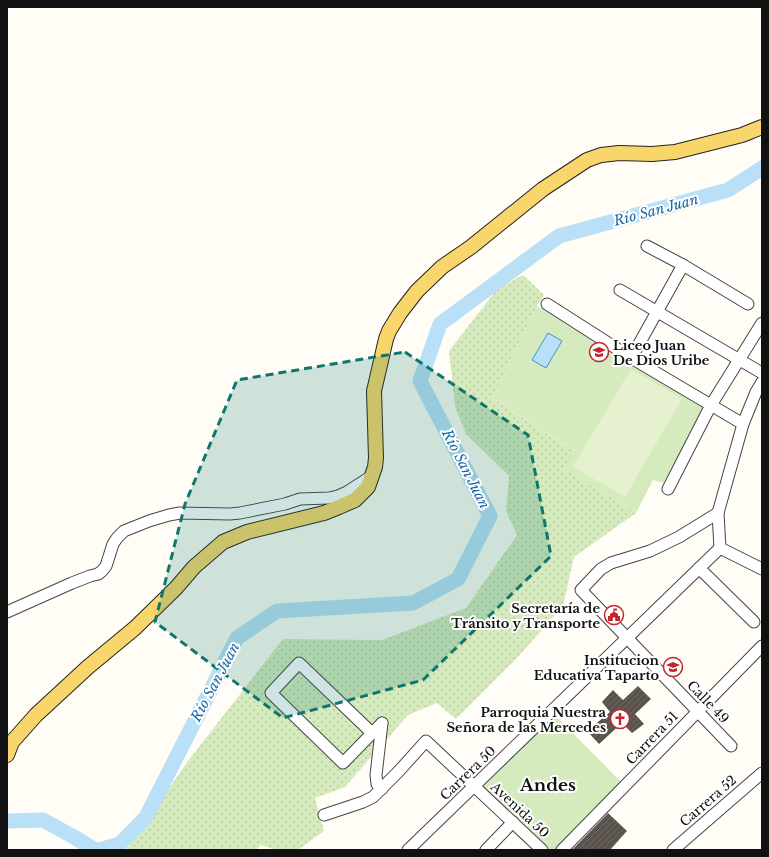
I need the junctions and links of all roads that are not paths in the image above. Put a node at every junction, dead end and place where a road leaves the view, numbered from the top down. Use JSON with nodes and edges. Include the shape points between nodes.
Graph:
{"nodes":[{"id":1,"x":762,"y":127,"type":"edge"},
{"id":2,"x":647,"y":246,"type":"dead end"},
{"id":3,"x":683,"y":265,"type":"junction"},
{"id":4,"x":620,"y":290,"type":"dead end"},
{"id":5,"x":547,"y":304,"type":"dead end"},
{"id":6,"x":748,"y":304,"type":"dead end"},
{"id":7,"x":657,"y":312,"type":"junction"},
{"id":8,"x":762,"y":323,"type":"edge"},
{"id":9,"x":633,"y":359,"type":"junction"},
{"id":10,"x":740,"y":360,"type":"junction"},
{"id":11,"x":762,"y":373,"type":"edge"},
{"id":12,"x":762,"y":382,"type":"edge"},
{"id":13,"x":711,"y":405,"type":"junction"},
{"id":14,"x":743,"y":424,"type":"junction"},
{"id":15,"x":372,"y":476,"type":"junction"},
{"id":16,"x":668,"y":489,"type":"dead end"},
{"id":17,"x":718,"y":513,"type":"junction"},
{"id":18,"x":720,"y":548,"type":"junction"},
{"id":19,"x":699,"y":568,"type":"junction"},
{"id":20,"x":762,"y":569,"type":"edge"},
{"id":21,"x":7,"y":612,"type":"edge"},
{"id":22,"x":754,"y":622,"type":"dead end"},
{"id":23,"x":627,"y":638,"type":"junction"},
{"id":24,"x":762,"y":646,"type":"edge"},
{"id":25,"x":698,"y":712,"type":"junction"},
{"id":26,"x":372,"y":733,"type":"junction"},
{"id":27,"x":731,"y":746,"type":"dead end"},
{"id":28,"x":7,"y":755,"type":"edge"},
{"id":29,"x":761,"y":775,"type":"edge"},
{"id":30,"x":474,"y":786,"type":"junction"},
{"id":31,"x":382,"y":789,"type":"junction"},
{"id":32,"x":324,"y":815,"type":"dead end"},
{"id":33,"x":513,"y":822,"type":"junction"},
{"id":34,"x":408,"y":850,"type":"edge"},
{"id":35,"x":486,"y":850,"type":"edge"},
{"id":36,"x":542,"y":850,"type":"edge"},
{"id":37,"x":562,"y":850,"type":"edge"},
{"id":38,"x":673,"y":850,"type":"edge"}],
"edges":[{"from":1,"to":15,"type":"main road","via":[[742,135],[675,152],[619,153],[587,160],[543,189],[442,267],[417,291],[389,331],[374,391],[376,458]]},
{"from":2,"to":3,"type":"street"},
{"from":3,"to":6,"type":"street"},
{"from":3,"to":7,"type":"street"},
{"from":4,"to":7,"type":"street"},
{"from":5,"to":9,"type":"street"},
{"from":7,"to":9,"type":"street"},
{"from":7,"to":10,"type":"street"},
{"from":8,"to":10,"type":"street"},
{"from":9,"to":13,"type":"street"},
{"from":10,"to":11,"type":"street"},
{"from":10,"to":13,"type":"street"},
{"from":12,"to":14,"type":"street"},
{"from":13,"to":14,"type":"street"},
{"from":13,"to":16,"type":"street"},
{"from":14,"to":17,"type":"street"},
{"from":15,"to":21,"type":"street","via":[[347,492],[329,498],[300,500],[240,513],[180,513],[149,521],[124,531],[113,544],[106,566],[98,574]]},
{"from":15,"to":28,"type":"main road","via":[[368,487],[355,500],[324,513],[247,532],[223,542],[194,567],[135,628],[36,715],[12,742]]},
{"from":17,"to":18,"type":"street"},
{"from":17,"to":23,"type":"street","name":"Calle 49","via":[[650,551],[601,568],[581,590]]},
{"from":18,"to":19,"type":"street","name":"Carrera 50"},
{"from":18,"to":20,"type":"street"},
{"from":19,"to":22,"type":"street"},
{"from":19,"to":23,"type":"street","name":"Carrera 50"},
{"from":23,"to":25,"type":"street","name":"Calle 49"},
{"from":23,"to":30,"type":"street","name":"Carrera 50"},
{"from":24,"to":25,"type":"street","name":"Carrera 51"},
{"from":25,"to":27,"type":"street","name":"Calle 49"},
{"from":25,"to":37,"type":"street","name":"Carrera 51"},
{"from":26,"to":26,"type":"street","via":[[299,663],[271,693],[343,763]]},
{"from":26,"to":31,"type":"street","via":[[382,722],[376,776],[377,784]]},
{"from":29,"to":38,"type":"street","name":"Carrera 52"},
{"from":30,"to":31,"type":"street","name":"Avenida 50","via":[[426,741]]},
{"from":30,"to":33,"type":"street","name":"Avenida 50"},
{"from":30,"to":34,"type":"street","name":"Carrera 50"},
{"from":31,"to":32,"type":"street","via":[[363,802]]},
{"from":33,"to":35,"type":"street"},
{"from":33,"to":36,"type":"street","name":"Avenida 50"}]}
